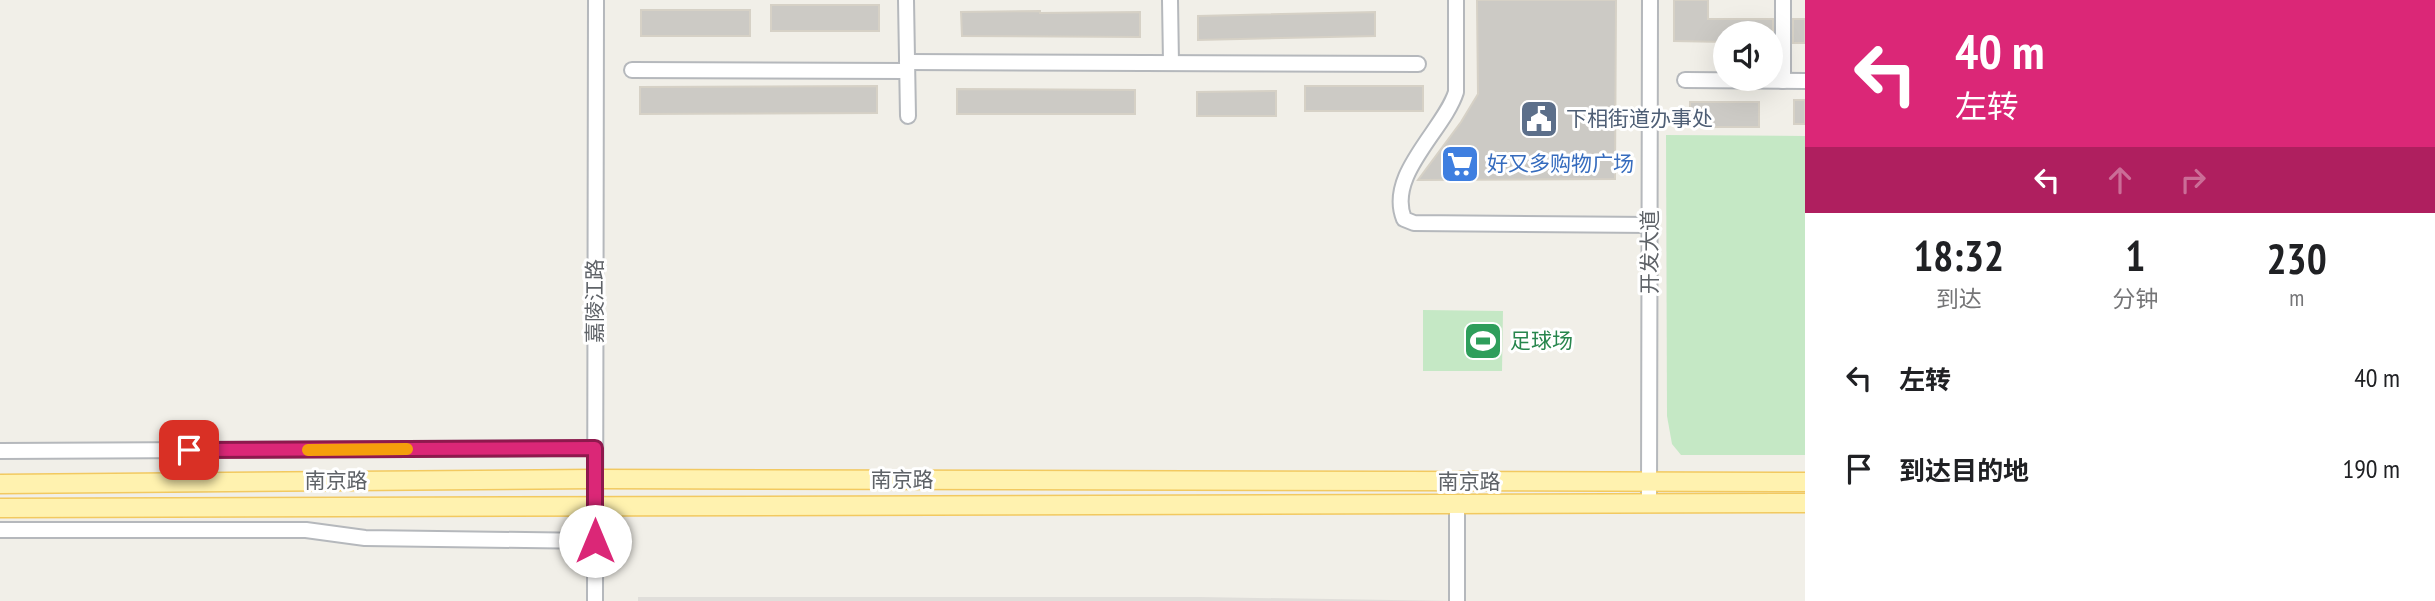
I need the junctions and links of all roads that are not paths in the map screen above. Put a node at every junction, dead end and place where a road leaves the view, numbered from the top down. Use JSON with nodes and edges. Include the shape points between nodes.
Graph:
{"nodes":[{"id":1,"x":596,"y":0,"type":"edge"},
{"id":2,"x":906,"y":0,"type":"edge"},
{"id":3,"x":1171,"y":0,"type":"edge"},
{"id":4,"x":1456,"y":0,"type":"edge"},
{"id":5,"x":1650,"y":0,"type":"edge"},
{"id":6,"x":1783,"y":0,"type":"edge"},
{"id":7,"x":1783,"y":21,"type":"edge"},
{"id":8,"x":1171,"y":63,"type":"junction"},
{"id":9,"x":1418,"y":64,"type":"dead end"},
{"id":10,"x":907,"y":67,"type":"junction"},
{"id":11,"x":632,"y":70,"type":"dead end"},
{"id":12,"x":1685,"y":80,"type":"dead end"},
{"id":13,"x":1713,"y":80,"type":"edge"},
{"id":14,"x":1783,"y":81,"type":"edge"},
{"id":15,"x":1805,"y":81,"type":"edge"},
{"id":16,"x":908,"y":116,"type":"dead end"},
{"id":17,"x":1650,"y":225,"type":"junction"},
{"id":18,"x":595,"y":448,"type":"junction"},
{"id":19,"x":0,"y":451,"type":"edge"},
{"id":20,"x":594,"y":479,"type":"junction"},
{"id":21,"x":1805,"y":482,"type":"edge"},
{"id":22,"x":1649,"y":483,"type":"junction"},
{"id":23,"x":0,"y":484,"type":"edge"},
{"id":24,"x":1457,"y":503,"type":"junction"},
{"id":25,"x":1649,"y":503,"type":"junction"},
{"id":26,"x":1805,"y":503,"type":"edge"},
{"id":27,"x":595,"y":505,"type":"junction"},
{"id":28,"x":0,"y":508,"type":"edge"},
{"id":29,"x":0,"y":530,"type":"edge"},
{"id":30,"x":595,"y":541,"type":"junction"},
{"id":31,"x":595,"y":601,"type":"edge"},
{"id":32,"x":1457,"y":601,"type":"edge"}],
"edges":[{"from":1,"to":18,"type":"street","name":"嘉陵江路"},
{"from":2,"to":10,"type":"street"},
{"from":3,"to":8,"type":"street"},
{"from":4,"to":17,"type":"street","via":[[1456,92],[1452,106],[1416,154],[1399,208],[1404,219],[1414,223]]},
{"from":5,"to":17,"type":"street","name":"开发大道"},
{"from":6,"to":7,"type":"street"},
{"from":8,"to":9,"type":"street"},
{"from":8,"to":10,"type":"street"},
{"from":10,"to":11,"type":"street"},
{"from":10,"to":16,"type":"street"},
{"from":12,"to":13,"type":"street"},
{"from":14,"to":15,"type":"street"},
{"from":17,"to":22,"type":"street","name":"开发大道"},
{"from":18,"to":19,"type":"street"},
{"from":18,"to":20,"type":"street","name":"嘉陵江路"},
{"from":20,"to":22,"type":"main road","name":"南京路"},
{"from":20,"to":23,"type":"main road","name":"南京路"},
{"from":20,"to":27,"type":"street","name":"嘉陵江路"},
{"from":21,"to":22,"type":"main road","name":"南京路"},
{"from":22,"to":25,"type":"street","name":"开发大道"},
{"from":24,"to":25,"type":"main road","name":"南京路"},
{"from":24,"to":27,"type":"main road","name":"南京路"},
{"from":24,"to":32,"type":"street"},
{"from":25,"to":26,"type":"main road","name":"南京路"},
{"from":27,"to":28,"type":"main road","name":"南京路"},
{"from":27,"to":30,"type":"street","name":"嘉陵江路"},
{"from":29,"to":30,"type":"street","via":[[306,530],[365,538]]},
{"from":30,"to":31,"type":"street","name":"嘉陵江路"}]}
